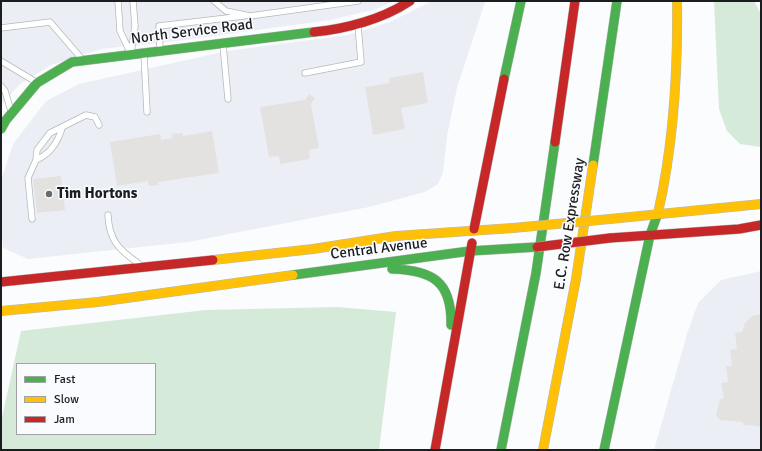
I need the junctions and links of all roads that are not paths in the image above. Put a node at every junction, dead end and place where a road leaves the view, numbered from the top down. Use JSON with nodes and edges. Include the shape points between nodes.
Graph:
{"nodes":[{"id":1,"x":118,"y":1,"type":"edge"},
{"id":2,"x":133,"y":1,"type":"edge"},
{"id":3,"x":214,"y":1,"type":"edge"},
{"id":4,"x":410,"y":1,"type":"edge"},
{"id":5,"x":522,"y":1,"type":"edge"},
{"id":6,"x":575,"y":1,"type":"edge"},
{"id":7,"x":617,"y":1,"type":"edge"},
{"id":8,"x":677,"y":1,"type":"edge"},
{"id":9,"x":355,"y":2,"type":"edge"},
{"id":10,"x":250,"y":16,"type":"junction"},
{"id":11,"x":358,"y":22,"type":"junction"},
{"id":12,"x":1,"y":28,"type":"edge"},
{"id":13,"x":222,"y":43,"type":"junction"},
{"id":14,"x":160,"y":50,"type":"junction"},
{"id":15,"x":144,"y":52,"type":"junction"},
{"id":16,"x":130,"y":54,"type":"junction"},
{"id":17,"x":1,"y":60,"type":"edge"},
{"id":18,"x":83,"y":60,"type":"junction"},
{"id":19,"x":305,"y":73,"type":"dead end"},
{"id":20,"x":37,"y":83,"type":"junction"},
{"id":21,"x":1,"y":86,"type":"edge"},
{"id":22,"x":228,"y":99,"type":"dead end"},
{"id":23,"x":147,"y":112,"type":"dead end"},
{"id":24,"x":12,"y":113,"type":"junction"},
{"id":25,"x":99,"y":125,"type":"dead end"},
{"id":26,"x":62,"y":128,"type":"junction"},
{"id":27,"x":1,"y":129,"type":"edge"},
{"id":28,"x":36,"y":160,"type":"junction"},
{"id":29,"x":761,"y":204,"type":"edge"},
{"id":30,"x":658,"y":213,"type":"junction"},
{"id":31,"x":108,"y":215,"type":"dead end"},
{"id":32,"x":32,"y":219,"type":"dead end"},
{"id":33,"x":761,"y":225,"type":"edge"},
{"id":34,"x":474,"y":229,"type":"junction"},
{"id":35,"x":650,"y":235,"type":"junction"},
{"id":36,"x":470,"y":251,"type":"junction"},
{"id":37,"x":366,"y":264,"type":"junction"},
{"id":38,"x":142,"y":266,"type":"junction"},
{"id":39,"x":1,"y":282,"type":"edge"},
{"id":40,"x":1,"y":311,"type":"edge"},
{"id":41,"x":450,"y":363,"type":"junction"},
{"id":42,"x":435,"y":450,"type":"edge"},
{"id":43,"x":501,"y":450,"type":"edge"},
{"id":44,"x":543,"y":450,"type":"edge"},
{"id":45,"x":604,"y":450,"type":"edge"}],
"edges":[{"from":1,"to":16,"type":"lane","via":[[120,31]]},
{"from":2,"to":16,"type":"lane","via":[[135,26]]},
{"from":3,"to":10,"type":"lane","via":[[226,11]]},
{"from":4,"to":11,"type":"main road","name":"North Service Road","via":[[395,11]]},
{"from":5,"to":34,"type":"main road"},
{"from":6,"to":43,"type":"main road","name":"E.C. Row Expressway","via":[[536,273]]},
{"from":7,"to":44,"type":"main road","name":"E.C. Row Expressway","via":[[576,279]]},
{"from":8,"to":30,"type":"main road","via":[[678,63],[666,182]]},
{"from":9,"to":10,"type":"lane"},
{"from":10,"to":14,"type":"lane","via":[[159,26]]},
{"from":11,"to":13,"type":"main road","name":"North Service Road","via":[[334,30]]},
{"from":11,"to":19,"type":"lane","via":[[361,62]]},
{"from":12,"to":18,"type":"lane","via":[[50,22]]},
{"from":13,"to":14,"type":"main road","name":"North Service Road"},
{"from":13,"to":22,"type":"lane"},
{"from":14,"to":15,"type":"main road","name":"North Service Road"},
{"from":15,"to":16,"type":"main road","name":"North Service Road"},
{"from":15,"to":23,"type":"lane"},
{"from":16,"to":18,"type":"main road","name":"North Service Road"},
{"from":17,"to":20,"type":"lane"},
{"from":18,"to":20,"type":"main road","name":"North Service Road","via":[[72,62]]},
{"from":20,"to":24,"type":"main road","name":"North Service Road"},
{"from":21,"to":24,"type":"lane"},
{"from":24,"to":27,"type":"main road","name":"North Service Road"},
{"from":25,"to":26,"type":"lane","via":[[95,117],[86,114]]},
{"from":26,"to":28,"type":"lane","via":[[59,138],[46,156]]},
{"from":26,"to":28,"type":"lane","via":[[50,133],[37,150]]},
{"from":28,"to":32,"type":"lane","via":[[28,178]]},
{"from":29,"to":30,"type":"main road","name":"Central Avenue"},
{"from":30,"to":34,"type":"main road","name":"Central Avenue","bridge":true,"via":[[513,228]]},
{"from":30,"to":35,"type":"main road"},
{"from":31,"to":38,"type":"lane","via":[[116,244]]},
{"from":33,"to":35,"type":"main road","name":"Central Avenue","via":[[739,229]]},
{"from":34,"to":36,"type":"main road"},
{"from":34,"to":38,"type":"main road","name":"Central Avenue","via":[[396,236],[313,249]]},
{"from":35,"to":36,"type":"main road","name":"Central Avenue","bridge":true,"via":[[511,250]]},
{"from":35,"to":45,"type":"main road"},
{"from":36,"to":37,"type":"main road","name":"Central Avenue"},
{"from":36,"to":41,"type":"main road"},
{"from":37,"to":40,"type":"main road","name":"Central Avenue","via":[[98,302]]},
{"from":37,"to":41,"type":"main road","via":[[375,270],[409,269],[438,280],[449,298]]},
{"from":38,"to":39,"type":"main road","name":"Central Avenue"},
{"from":41,"to":42,"type":"main road"}]}
